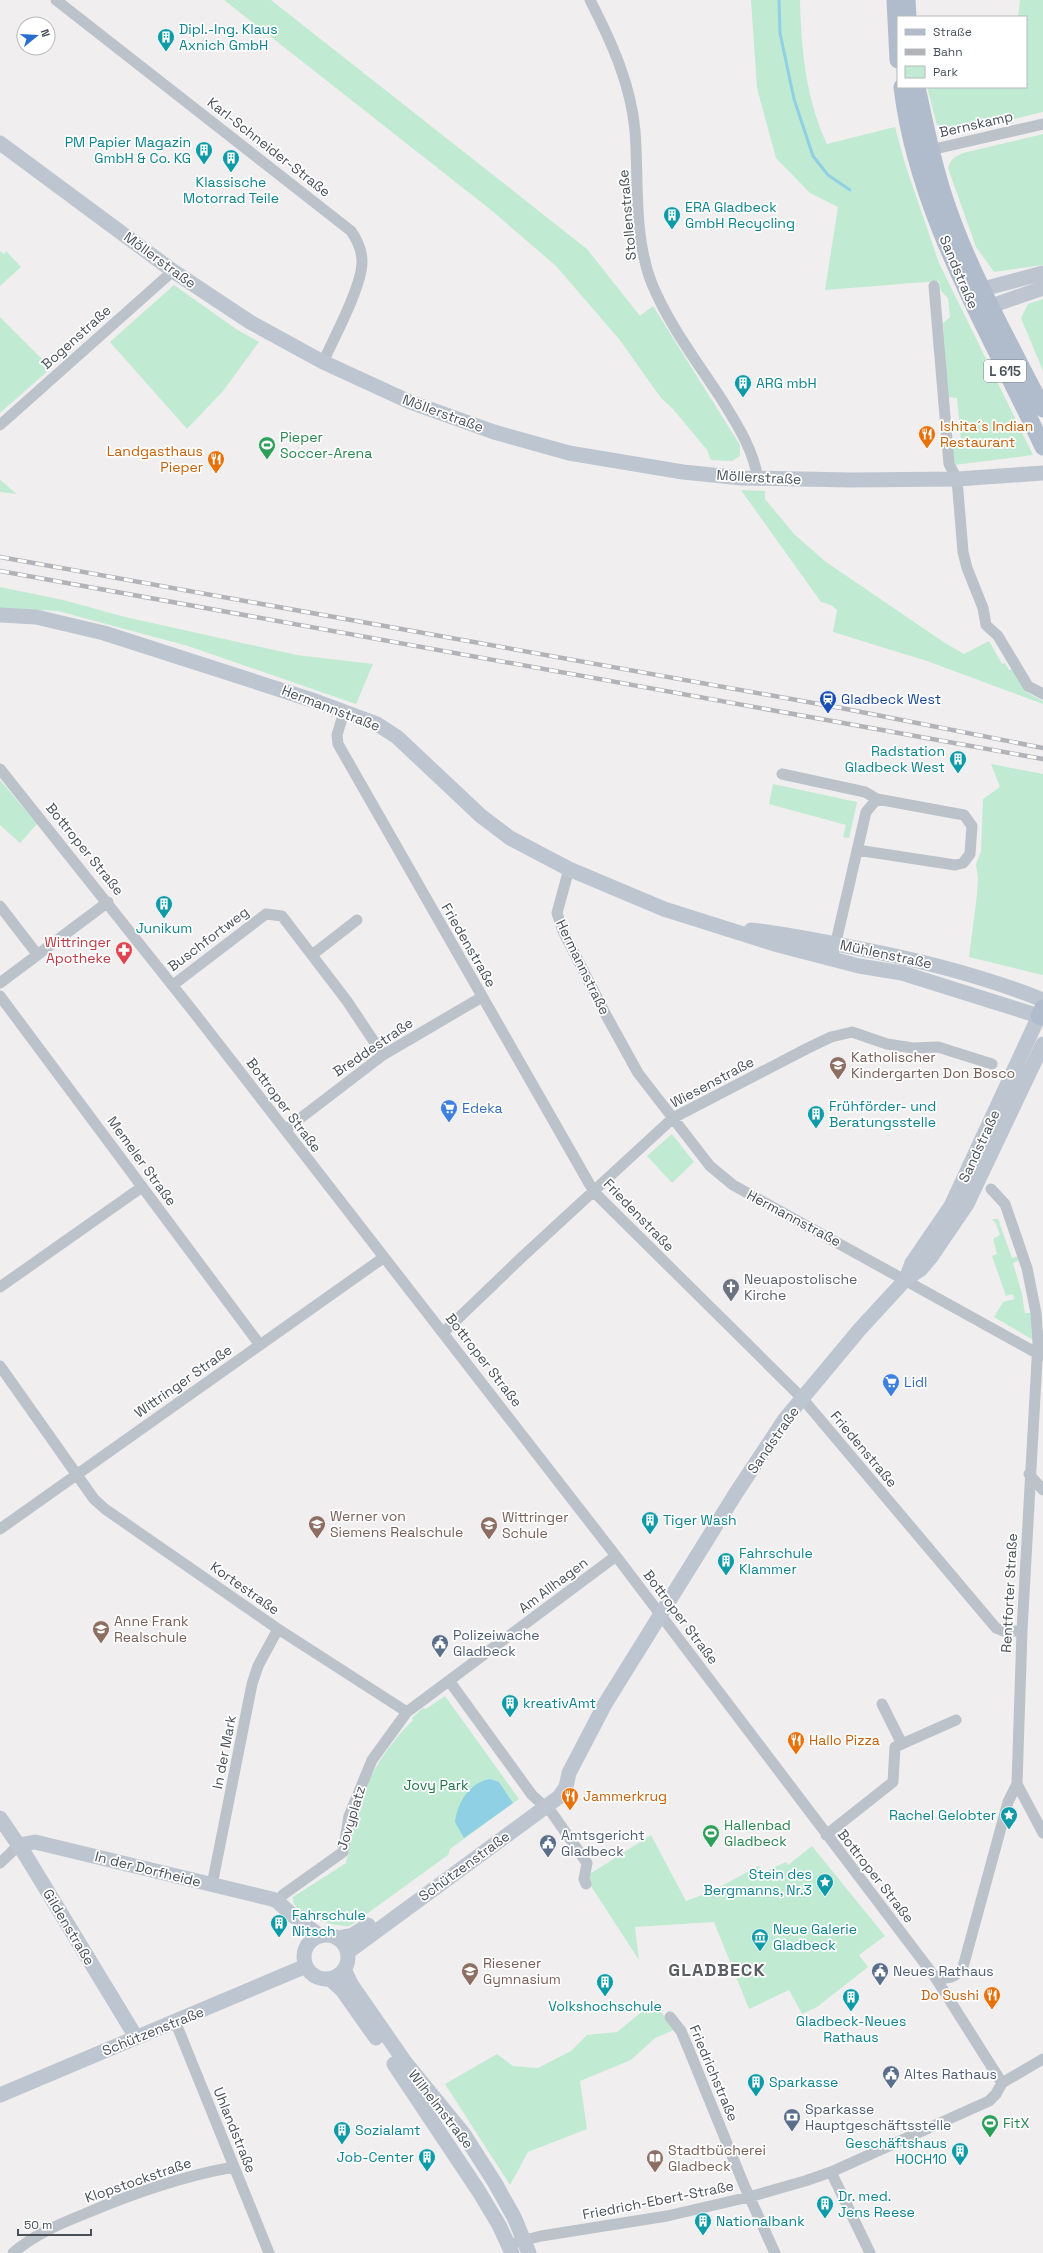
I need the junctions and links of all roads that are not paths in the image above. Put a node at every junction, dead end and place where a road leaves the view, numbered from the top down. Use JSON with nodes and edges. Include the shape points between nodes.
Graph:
{"nodes":[{"id":1,"x":56,"y":0,"type":"edge"},
{"id":2,"x":590,"y":0,"type":"edge"},
{"id":3,"x":895,"y":0,"type":"edge"},
{"id":4,"x":907,"y":0,"type":"edge"},
{"id":5,"x":908,"y":16,"type":"edge"},
{"id":6,"x":897,"y":40,"type":"edge"},
{"id":7,"x":902,"y":88,"type":"edge"},
{"id":8,"x":917,"y":88,"type":"edge"},
{"id":9,"x":1043,"y":124,"type":"edge"},
{"id":10,"x":0,"y":143,"type":"edge"},
{"id":11,"x":923,"y":152,"type":"junction"},
{"id":12,"x":173,"y":271,"type":"junction"},
{"id":13,"x":1043,"y":273,"type":"edge"},
{"id":14,"x":934,"y":286,"type":"dead end"},
{"id":15,"x":1043,"y":288,"type":"edge"},
{"id":16,"x":978,"y":296,"type":"junction"},
{"id":17,"x":991,"y":306,"type":"junction"},
{"id":18,"x":323,"y":362,"type":"junction"},
{"id":19,"x":1040,"y":403,"type":"edge"},
{"id":20,"x":0,"y":425,"type":"edge"},
{"id":21,"x":1041,"y":442,"type":"edge"},
{"id":22,"x":1043,"y":473,"type":"edge"},
{"id":23,"x":758,"y":479,"type":"junction"},
{"id":24,"x":957,"y":479,"type":"junction"},
{"id":25,"x":0,"y":615,"type":"edge"},
{"id":26,"x":1043,"y":694,"type":"edge"},
{"id":27,"x":344,"y":712,"type":"junction"},
{"id":28,"x":0,"y":769,"type":"edge"},
{"id":29,"x":782,"y":774,"type":"dead end"},
{"id":30,"x":877,"y":799,"type":"junction"},
{"id":31,"x":857,"y":850,"type":"junction"},
{"id":32,"x":569,"y":869,"type":"junction"},
{"id":33,"x":108,"y":902,"type":"junction"},
{"id":34,"x":0,"y":906,"type":"edge"},
{"id":35,"x":357,"y":920,"type":"dead end"},
{"id":36,"x":724,"y":927,"type":"junction"},
{"id":37,"x":835,"y":943,"type":"junction"},
{"id":38,"x":37,"y":954,"type":"junction"},
{"id":39,"x":312,"y":956,"type":"junction"},
{"id":40,"x":832,"y":959,"type":"junction"},
{"id":41,"x":0,"y":983,"type":"edge"},
{"id":42,"x":173,"y":985,"type":"junction"},
{"id":43,"x":0,"y":996,"type":"edge"},
{"id":44,"x":482,"y":997,"type":"junction"},
{"id":45,"x":1042,"y":1010,"type":"edge"},
{"id":46,"x":1043,"y":1044,"type":"edge"},
{"id":47,"x":383,"y":1055,"type":"junction"},
{"id":48,"x":992,"y":1064,"type":"dead end"},
{"id":49,"x":673,"y":1118,"type":"junction"},
{"id":50,"x":285,"y":1130,"type":"junction"},
{"id":51,"x":142,"y":1187,"type":"junction"},
{"id":52,"x":991,"y":1189,"type":"dead end"},
{"id":53,"x":594,"y":1192,"type":"junction"},
{"id":54,"x":383,"y":1258,"type":"junction"},
{"id":55,"x":906,"y":1279,"type":"junction"},
{"id":56,"x":0,"y":1287,"type":"edge"},
{"id":57,"x":444,"y":1332,"type":"junction"},
{"id":58,"x":260,"y":1345,"type":"junction"},
{"id":59,"x":1040,"y":1355,"type":"edge"},
{"id":60,"x":0,"y":1366,"type":"edge"},
{"id":61,"x":802,"y":1398,"type":"junction"},
{"id":62,"x":1029,"y":1474,"type":"junction"},
{"id":63,"x":76,"y":1475,"type":"junction"},
{"id":64,"x":1043,"y":1490,"type":"edge"},
{"id":65,"x":0,"y":1529,"type":"edge"},
{"id":66,"x":616,"y":1556,"type":"junction"},
{"id":67,"x":662,"y":1616,"type":"junction"},
{"id":68,"x":278,"y":1629,"type":"junction"},
{"id":69,"x":1022,"y":1631,"type":"junction"},
{"id":70,"x":450,"y":1682,"type":"junction"},
{"id":71,"x":882,"y":1704,"type":"dead end"},
{"id":72,"x":407,"y":1712,"type":"junction"},
{"id":73,"x":956,"y":1720,"type":"dead end"},
{"id":74,"x":902,"y":1744,"type":"junction"},
{"id":75,"x":1017,"y":1784,"type":"junction"},
{"id":76,"x":542,"y":1805,"type":"junction"},
{"id":77,"x":0,"y":1818,"type":"edge"},
{"id":78,"x":1043,"y":1833,"type":"edge"},
{"id":79,"x":826,"y":1836,"type":"junction"},
{"id":80,"x":18,"y":1845,"type":"junction"},
{"id":81,"x":0,"y":1863,"type":"edge"},
{"id":82,"x":586,"y":1884,"type":"dead end"},
{"id":83,"x":212,"y":1885,"type":"junction"},
{"id":84,"x":277,"y":1901,"type":"junction"},
{"id":85,"x":338,"y":1938,"type":"junction"},
{"id":86,"x":314,"y":1940,"type":"junction"},
{"id":87,"x":348,"y":1952,"type":"junction"},
{"id":88,"x":306,"y":1966,"type":"junction"},
{"id":89,"x":344,"y":1969,"type":"junction"},
{"id":90,"x":935,"y":1977,"type":"junction"},
{"id":91,"x":330,"y":1979,"type":"junction"},
{"id":92,"x":670,"y":2017,"type":"dead end"},
{"id":93,"x":175,"y":2021,"type":"junction"},
{"id":94,"x":136,"y":2037,"type":"junction"},
{"id":95,"x":1043,"y":2059,"type":"edge"},
{"id":96,"x":1002,"y":2083,"type":"junction"},
{"id":97,"x":0,"y":2095,"type":"edge"},
{"id":98,"x":234,"y":2168,"type":"junction"},
{"id":99,"x":831,"y":2172,"type":"junction"},
{"id":100,"x":749,"y":2197,"type":"junction"},
{"id":101,"x":527,"y":2246,"type":"edge"},
{"id":102,"x":510,"y":2249,"type":"edge"},
{"id":103,"x":265,"y":2252,"type":"edge"},
{"id":104,"x":13,"y":2253,"type":"edge"},
{"id":105,"x":775,"y":2253,"type":"edge"},
{"id":106,"x":870,"y":2253,"type":"edge"}],
"edges":[{"from":1,"to":18,"type":"street","name":"Karl-Schneider-Straße","via":[[351,231],[361,250],[361,275]]},
{"from":2,"to":23,"type":"street","name":"Stollenstraße","via":[[609,36],[624,78],[635,129],[641,238],[652,284],[671,321],[745,437],[754,459]]},
{"from":3,"to":6,"type":"main road"},
{"from":4,"to":5,"type":"main road"},
{"from":7,"to":11,"type":"main road","name":"Sandstraße","number":"L 615"},
{"from":8,"to":11,"type":"main road","name":"Sandstraße","number":"L 615"},
{"from":9,"to":11,"type":"street","name":"Bernskamp"},
{"from":10,"to":12,"type":"main road","name":"Möllerstraße"},
{"from":11,"to":16,"type":"main road","name":"Sandstraße","number":"L 615","via":[[948,210]]},
{"from":12,"to":18,"type":"main road","name":"Möllerstraße","via":[[250,322]]},
{"from":12,"to":20,"type":"street","name":"Bogenstraße"},
{"from":13,"to":16,"type":"main road"},
{"from":14,"to":24,"type":"street","via":[[949,464]]},
{"from":15,"to":17,"type":"main road"},
{"from":16,"to":17,"type":"main road","name":"Sandstraße","number":"L 615"},
{"from":16,"to":21,"type":"main road","name":"Sandstraße","number":"L 615","via":[[984,329]]},
{"from":17,"to":19,"type":"main road","name":"Sandstraße","number":"L 615"},
{"from":18,"to":23,"type":"main road","name":"Möllerstraße","via":[[442,414],[569,453],[683,472]]},
{"from":22,"to":24,"type":"main road","name":"Möllerstraße"},
{"from":23,"to":24,"type":"main road","name":"Möllerstraße"},
{"from":24,"to":26,"type":"street","via":[[964,552],[970,579],[983,608],[986,625],[998,636],[1028,686]]},
{"from":25,"to":27,"type":"main road","name":"Hermannstraße","via":[[36,617],[159,649]]},
{"from":27,"to":32,"type":"main road","name":"Hermannstraße","via":[[377,724],[392,733],[481,816],[510,838]]},
{"from":27,"to":44,"type":"street","name":"Friedenstraße","via":[[337,735],[338,744]]},
{"from":28,"to":33,"type":"street","name":"Bottroper Straße"},
{"from":29,"to":30,"type":"street","via":[[865,792]]},
{"from":30,"to":31,"type":"street","via":[[866,812]]},
{"from":30,"to":31,"type":"street","via":[[964,815],[972,826],[970,854],[963,863],[955,865]]},
{"from":31,"to":37,"type":"street"},
{"from":32,"to":36,"type":"main road","name":"Mühlenstraße","via":[[664,909]]},
{"from":32,"to":49,"type":"street","name":"Hermannstraße","via":[[557,913],[563,931],[638,1073]]},
{"from":33,"to":38,"type":"street"},
{"from":33,"to":42,"type":"street","name":"Bottroper Straße"},
{"from":34,"to":38,"type":"street"},
{"from":35,"to":39,"type":"street"},
{"from":36,"to":37,"type":"main road","name":"Mühlenstraße"},
{"from":36,"to":40,"type":"main road","name":"Mühlenstraße"},
{"from":37,"to":40,"type":"street"},
{"from":37,"to":45,"type":"main road","name":"Mühlenstraße","via":[[933,964]]},
{"from":38,"to":41,"type":"street"},
{"from":39,"to":42,"type":"street","name":"Buschfortweg","via":[[282,916],[266,914]]},
{"from":39,"to":47,"type":"street","name":"Buschfortweg","via":[[347,1001]]},
{"from":40,"to":45,"type":"main road","name":"Mühlenstraße","via":[[902,973]]},
{"from":42,"to":50,"type":"street","name":"Bottroper Straße"},
{"from":43,"to":51,"type":"street","name":"Memeler Straße"},
{"from":44,"to":47,"type":"street","name":"Breddestraße"},
{"from":44,"to":53,"type":"street","name":"Friedenstraße"},
{"from":45,"to":55,"type":"main road","name":"Sandstraße","via":[[951,1206],[912,1263]]},
{"from":46,"to":55,"type":"main road","name":"Sandstraße","via":[[967,1204],[931,1257],[921,1269]]},
{"from":47,"to":50,"type":"street","name":"Breddestraße"},
{"from":48,"to":49,"type":"street","name":"Wiesenstraße","via":[[938,1047],[900,1046],[852,1032],[808,1048]]},
{"from":49,"to":53,"type":"street","name":"Wiesenstraße"},
{"from":49,"to":55,"type":"street","name":"Hermannstraße","via":[[710,1166],[734,1185]]},
{"from":50,"to":54,"type":"street","name":"Bottroper Straße"},
{"from":51,"to":56,"type":"street"},
{"from":51,"to":58,"type":"street","name":"Memeler Straße"},
{"from":52,"to":59,"type":"street","name":"Rentforter Straße","via":[[1005,1204],[1027,1268],[1036,1313]]},
{"from":53,"to":57,"type":"street","name":"Wiesenstraße"},
{"from":53,"to":61,"type":"street","name":"Friedenstraße"},
{"from":54,"to":57,"type":"street","name":"Bottroper Straße"},
{"from":54,"to":58,"type":"street","name":"Wittringer Straße"},
{"from":55,"to":59,"type":"street","name":"Hermannstraße"},
{"from":55,"to":61,"type":"main road","name":"Sandstraße"},
{"from":57,"to":66,"type":"street","name":"Bottroper Straße"},
{"from":58,"to":63,"type":"street","name":"Wittringer Straße"},
{"from":59,"to":62,"type":"street","name":"Rentforter Straße"},
{"from":60,"to":63,"type":"street","name":"Kortestraße"},
{"from":61,"to":67,"type":"main road","name":"Sandstraße","via":[[736,1493]]},
{"from":61,"to":69,"type":"street","name":"Friedenstraße","via":[[996,1628],[1003,1631]]},
{"from":62,"to":64,"type":"street"},
{"from":62,"to":69,"type":"street","name":"Rentforter Straße"},
{"from":63,"to":65,"type":"street","name":"Wittringer Straße"},
{"from":63,"to":68,"type":"street","name":"Kortestraße","via":[[94,1499],[112,1515]]},
{"from":66,"to":67,"type":"street","name":"Bottroper Straße"},
{"from":66,"to":70,"type":"street","name":"Am Allhagen"},
{"from":67,"to":76,"type":"main road","name":"Schützenstraße","via":[[605,1704],[570,1773],[566,1787],[559,1797]]},
{"from":67,"to":79,"type":"street","name":"Bottroper Straße"},
{"from":68,"to":72,"type":"street","name":"Kortestraße"},
{"from":68,"to":83,"type":"street","name":"In der Mark","via":[[258,1666],[252,1684]]},
{"from":69,"to":75,"type":"street","name":"Rentforter Straße"},
{"from":70,"to":72,"type":"street","name":"Jovyplatz"},
{"from":70,"to":76,"type":"street"},
{"from":71,"to":74,"type":"street"},
{"from":72,"to":84,"type":"street","name":"Jovyplatz","via":[[372,1760],[349,1816],[343,1852]]},
{"from":73,"to":74,"type":"street"},
{"from":74,"to":79,"type":"street","via":[[895,1747],[893,1782]]},
{"from":75,"to":78,"type":"street"},
{"from":75,"to":90,"type":"street","name":"Rentforter Straße","via":[[1008,1802],[963,1967],[958,1974],[947,1979]]},
{"from":76,"to":82,"type":"street","via":[[587,1863],[584,1879]]},
{"from":76,"to":85,"type":"main road","name":"Schützenstraße","via":[[353,1935]]},
{"from":76,"to":87,"type":"main road","name":"Schützenstraße"},
{"from":77,"to":80,"type":"main road","name":"Gildenstraße"},
{"from":79,"to":90,"type":"street","name":"Bottroper Straße"},
{"from":80,"to":81,"type":"street"},
{"from":80,"to":83,"type":"main road","name":"In der Dorfheide","via":[[34,1842]]},
{"from":80,"to":94,"type":"main road","name":"Gildenstraße"},
{"from":83,"to":84,"type":"main road","name":"In der Dorfheide"},
{"from":84,"to":86,"type":"main road"},
{"from":85,"to":86,"type":"main road","via":[[332,1935]]},
{"from":85,"to":87,"type":"main road"},
{"from":86,"to":88,"type":"main road","via":[[304,1956]]},
{"from":87,"to":89,"type":"main road"},
{"from":88,"to":91,"type":"main road","via":[[317,1978]]},
{"from":88,"to":93,"type":"main road","name":"Schützenstraße"},
{"from":89,"to":91,"type":"main road"},
{"from":89,"to":101,"type":"main road","name":"Wilhelmstraße","via":[[351,1984],[405,2062],[463,2133],[495,2183]]},
{"from":90,"to":96,"type":"street","name":"Bottroper Straße"},
{"from":91,"to":102,"type":"main road","name":"Wilhelmstraße","via":[[342,1990],[411,2088],[478,2190]]},
{"from":92,"to":100,"type":"street","name":"Friedrichstraße","via":[[681,2031]]},
{"from":93,"to":94,"type":"main road","name":"Schützenstraße"},
{"from":93,"to":98,"type":"street","name":"Uhlandstraße"},
{"from":94,"to":97,"type":"main road","name":"Schützenstraße"},
{"from":95,"to":96,"type":"street"},
{"from":96,"to":99,"type":"street","name":"Friedrich-Ebert-Straße","via":[[989,2101]]},
{"from":98,"to":103,"type":"street","name":"Uhlandstraße"},
{"from":98,"to":104,"type":"street","name":"Klopstockstraße","via":[[211,2171],[137,2193],[44,2231]]},
{"from":99,"to":100,"type":"street","name":"Friedrich-Ebert-Straße"},
{"from":99,"to":106,"type":"street"},
{"from":100,"to":101,"type":"street","name":"Friedrich-Ebert-Straße"},
{"from":100,"to":105,"type":"street","name":"Friedrichstraße"},
{"from":101,"to":102,"type":"street","name":"Friedrich-Ebert-Straße"}]}
